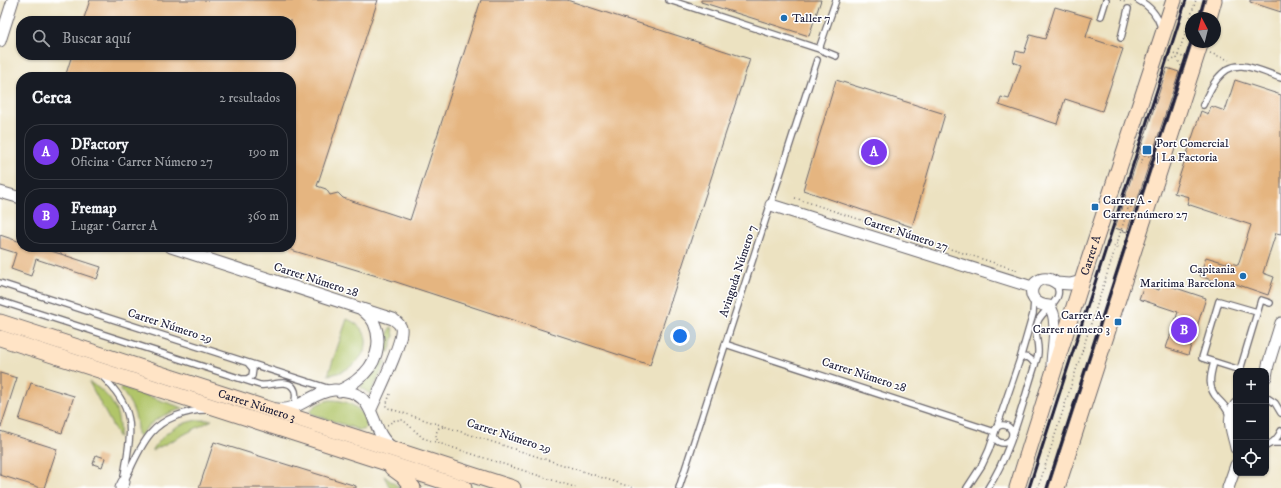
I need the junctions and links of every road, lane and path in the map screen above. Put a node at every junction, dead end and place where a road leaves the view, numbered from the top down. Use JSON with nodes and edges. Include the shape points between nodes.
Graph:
{"nodes":[{"id":1,"x":13,"y":0,"type":"edge"},
{"id":2,"x":669,"y":0,"type":"edge"},
{"id":3,"x":836,"y":0,"type":"edge"},
{"id":4,"x":1106,"y":0,"type":"edge"},
{"id":5,"x":1138,"y":0,"type":"edge"},
{"id":6,"x":1174,"y":0,"type":"edge"},
{"id":7,"x":1196,"y":0,"type":"edge"},
{"id":8,"x":1214,"y":0,"type":"edge"},
{"id":9,"x":1128,"y":9,"type":"dead end"},
{"id":10,"x":1211,"y":12,"type":"edge"},
{"id":11,"x":1101,"y":16,"type":"dead end"},
{"id":12,"x":1162,"y":37,"type":"junction"},
{"id":13,"x":1121,"y":38,"type":"dead end"},
{"id":14,"x":0,"y":41,"type":"edge"},
{"id":15,"x":1206,"y":48,"type":"edge"},
{"id":16,"x":1208,"y":48,"type":"edge"},
{"id":17,"x":819,"y":49,"type":"junction"},
{"id":18,"x":1166,"y":52,"type":"dead end"},
{"id":19,"x":836,"y":56,"type":"dead end"},
{"id":20,"x":1177,"y":56,"type":"junction"},
{"id":21,"x":1183,"y":57,"type":"dead end"},
{"id":22,"x":817,"y":60,"type":"dead end"},
{"id":23,"x":1241,"y":66,"type":"junction"},
{"id":24,"x":1281,"y":78,"type":"edge"},
{"id":25,"x":1203,"y":105,"type":"dead end"},
{"id":26,"x":1149,"y":147,"type":"dead end"},
{"id":27,"x":1137,"y":152,"type":"dead end"},
{"id":28,"x":1145,"y":155,"type":"junction"},
{"id":29,"x":1154,"y":158,"type":"dead end"},
{"id":30,"x":1141,"y":164,"type":"dead end"},
{"id":31,"x":0,"y":192,"type":"edge"},
{"id":32,"x":16,"y":197,"type":"edge"},
{"id":33,"x":794,"y":198,"type":"dead end"},
{"id":34,"x":771,"y":205,"type":"junction"},
{"id":35,"x":1128,"y":209,"type":"dead end"},
{"id":36,"x":1104,"y":242,"type":"dead end"},
{"id":37,"x":1116,"y":246,"type":"junction"},
{"id":38,"x":1122,"y":248,"type":"dead end"},
{"id":39,"x":187,"y":252,"type":"edge"},
{"id":40,"x":1017,"y":270,"type":"dead end"},
{"id":41,"x":1082,"y":281,"type":"junction"},
{"id":42,"x":1055,"y":282,"type":"junction"},
{"id":43,"x":0,"y":283,"type":"edge"},
{"id":44,"x":1032,"y":287,"type":"junction"},
{"id":45,"x":1034,"y":300,"type":"junction"},
{"id":46,"x":0,"y":301,"type":"edge"},
{"id":47,"x":1270,"y":303,"type":"dead end"},
{"id":48,"x":1049,"y":306,"type":"junction"},
{"id":49,"x":361,"y":308,"type":"junction"},
{"id":50,"x":1257,"y":312,"type":"junction"},
{"id":51,"x":0,"y":322,"type":"edge"},
{"id":52,"x":1281,"y":323,"type":"edge"},
{"id":53,"x":0,"y":338,"type":"edge"},
{"id":54,"x":726,"y":344,"type":"junction"},
{"id":55,"x":1020,"y":359,"type":"junction"},
{"id":56,"x":1214,"y":362,"type":"junction"},
{"id":57,"x":248,"y":363,"type":"junction"},
{"id":58,"x":1035,"y":365,"type":"junction"},
{"id":59,"x":1266,"y":368,"type":"edge"},
{"id":60,"x":95,"y":369,"type":"junction"},
{"id":61,"x":242,"y":379,"type":"junction"},
{"id":62,"x":1052,"y":379,"type":"junction"},
{"id":63,"x":337,"y":390,"type":"junction"},
{"id":64,"x":389,"y":397,"type":"dead end"},
{"id":65,"x":1269,"y":399,"type":"edge"},
{"id":66,"x":1223,"y":403,"type":"junction"},
{"id":67,"x":1233,"y":404,"type":"edge"},
{"id":68,"x":264,"y":408,"type":"junction"},
{"id":69,"x":291,"y":408,"type":"junction"},
{"id":70,"x":371,"y":409,"type":"junction"},
{"id":71,"x":1233,"y":409,"type":"edge"},
{"id":72,"x":223,"y":410,"type":"junction"},
{"id":73,"x":1281,"y":414,"type":"edge"},
{"id":74,"x":1230,"y":422,"type":"junction"},
{"id":75,"x":446,"y":427,"type":"junction"},
{"id":76,"x":1233,"y":430,"type":"edge"},
{"id":77,"x":1281,"y":431,"type":"edge"},
{"id":78,"x":995,"y":432,"type":"junction"},
{"id":79,"x":1012,"y":437,"type":"junction"},
{"id":80,"x":383,"y":439,"type":"junction"},
{"id":81,"x":1272,"y":443,"type":"junction"},
{"id":82,"x":1281,"y":443,"type":"edge"},
{"id":83,"x":441,"y":444,"type":"junction"},
{"id":84,"x":1269,"y":444,"type":"edge"},
{"id":85,"x":397,"y":450,"type":"junction"},
{"id":86,"x":384,"y":462,"type":"junction"},
{"id":87,"x":1022,"y":472,"type":"junction"},
{"id":88,"x":1233,"y":474,"type":"edge"},
{"id":89,"x":123,"y":485,"type":"edge"},
{"id":90,"x":413,"y":488,"type":"edge"},
{"id":91,"x":464,"y":488,"type":"edge"},
{"id":92,"x":513,"y":488,"type":"edge"},
{"id":93,"x":577,"y":488,"type":"edge"},
{"id":94,"x":634,"y":488,"type":"edge"},
{"id":95,"x":679,"y":488,"type":"edge"},
{"id":96,"x":967,"y":488,"type":"edge"},
{"id":97,"x":988,"y":488,"type":"edge"},
{"id":98,"x":1009,"y":488,"type":"edge"},
{"id":99,"x":1017,"y":488,"type":"edge"},
{"id":100,"x":1038,"y":488,"type":"edge"},
{"id":101,"x":1057,"y":488,"type":"edge"},
{"id":102,"x":1228,"y":488,"type":"edge"}],
"edges":[{"from":1,"to":14,"type":"street"},
{"from":2,"to":17,"type":"lane"},
{"from":3,"to":17,"type":"lane"},
{"from":4,"to":11,"type":"lane"},
{"from":5,"to":12,"type":"lane","via":[[1152,9],[1161,25]]},
{"from":6,"to":12,"type":"main road","name":"Carrer A"},
{"from":7,"to":20,"type":"path"},
{"from":8,"to":10,"type":"main road"},
{"from":9,"to":13,"type":"lane"},
{"from":12,"to":41,"type":"main road","name":"Carrer A"},
{"from":15,"to":101,"type":"main road"},
{"from":16,"to":23,"type":"path"},
{"from":17,"to":19,"type":"lane"},
{"from":18,"to":20,"type":"path"},
{"from":20,"to":21,"type":"path"},
{"from":22,"to":34,"type":"lane","name":"Avinguda Número 7"},
{"from":23,"to":24,"type":"lane"},
{"from":23,"to":25,"type":"lane","via":[[1230,69],[1217,79]]},
{"from":26,"to":28,"type":"path"},
{"from":27,"to":28,"type":"path"},
{"from":28,"to":29,"type":"path"},
{"from":28,"to":30,"type":"path"},
{"from":31,"to":32,"type":"street"},
{"from":33,"to":40,"type":"path","name":"Carrer Número 27"},
{"from":34,"to":44,"type":"street","name":"Carrer Número 27"},
{"from":34,"to":54,"type":"lane","name":"Avinguda Número 7"},
{"from":35,"to":37,"type":"path","name":"Carrer A"},
{"from":36,"to":37,"type":"path"},
{"from":37,"to":38,"type":"path"},
{"from":37,"to":100,"type":"path","name":"Carrer A"},
{"from":39,"to":49,"type":"street","name":"Carrer Número 28"},
{"from":41,"to":42,"type":"street","via":[[1070,284]]},
{"from":41,"to":62,"type":"main road","name":"Carrer A"},
{"from":42,"to":44,"type":"street","via":[[1048,278],[1043,279]]},
{"from":42,"to":48,"type":"lane","via":[[1059,294],[1055,303]]},
{"from":43,"to":57,"type":"lane","name":"Carrer Número 29"},
{"from":44,"to":45,"type":"street"},
{"from":45,"to":48,"type":"street","via":[[1041,305]]},
{"from":45,"to":55,"type":"lane","via":[[1033,314]]},
{"from":46,"to":61,"type":"lane"},
{"from":47,"to":50,"type":"lane","via":[[1261,300]]},
{"from":48,"to":58,"type":"lane","via":[[1036,328],[1038,353]]},
{"from":48,"to":62,"type":"street","via":[[1054,316]]},
{"from":49,"to":63,"type":"street","via":[[374,323],[378,348],[366,372],[359,379]]},
{"from":49,"to":70,"type":"street","name":"Carrer Número 28","via":[[393,319],[401,328],[390,366]]},
{"from":50,"to":56,"type":"lane","via":[[1240,370]]},
{"from":50,"to":56,"type":"lane","via":[[1219,301],[1202,358]]},
{"from":51,"to":68,"type":"main road","name":"Carrer Número 3"},
{"from":52,"to":59,"type":"street"},
{"from":53,"to":60,"type":"main road","name":"Carrer Número 3"},
{"from":54,"to":78,"type":"lane","name":"Carrer Número 28"},
{"from":54,"to":95,"type":"lane","name":"Avinguda Número 7"},
{"from":55,"to":58,"type":"lane","via":[[1028,357]]},
{"from":55,"to":78,"type":"lane"},
{"from":56,"to":66,"type":"lane","via":[[1210,383],[1214,395]]},
{"from":57,"to":61,"type":"lane","via":[[253,369],[252,376]]},
{"from":57,"to":63,"type":"lane","name":"Carrer Número 29"},
{"from":58,"to":79,"type":"lane"},
{"from":60,"to":72,"type":"main road","name":"Carrer Número 3"},
{"from":60,"to":89,"type":"lane","via":[[119,394],[128,416],[130,433]]},
{"from":61,"to":69,"type":"lane","via":[[264,386],[289,384],[296,395]]},
{"from":62,"to":87,"type":"main road","name":"Carrer A"},
{"from":63,"to":69,"type":"street","via":[[316,395]]},
{"from":63,"to":70,"type":"street","via":[[358,396]]},
{"from":64,"to":75,"type":"path","name":"Carrer Número 29","via":[[386,406],[388,408]]},
{"from":65,"to":73,"type":"lane","via":[[1275,403]]},
{"from":66,"to":67,"type":"lane"},
{"from":66,"to":74,"type":"lane"},
{"from":68,"to":69,"type":"street"},
{"from":68,"to":85,"type":"main road","name":"Carrer Número 3"},
{"from":70,"to":80,"type":"street"},
{"from":71,"to":74,"type":"street"},
{"from":72,"to":86,"type":"main road","name":"Carrer Número 3"},
{"from":72,"to":89,"type":"lane","via":[[183,413],[160,424],[144,442]]},
{"from":74,"to":76,"type":"street"},
{"from":75,"to":83,"type":"path","via":[[439,428],[436,433]]},
{"from":75,"to":94,"type":"path","name":"Carrer Número 29"},
{"from":77,"to":81,"type":"lane"},
{"from":78,"to":79,"type":"lane","via":[[995,438],[1000,442],[1005,443]]},
{"from":78,"to":79,"type":"lane","via":[[1000,426],[1006,426],[1010,429]]},
{"from":78,"to":96,"type":"lane","via":[[987,457]]},
{"from":79,"to":97,"type":"lane","via":[[999,471]]},
{"from":80,"to":83,"type":"path","via":[[385,427],[396,420],[404,420],[420,436]]},
{"from":80,"to":85,"type":"street"},
{"from":81,"to":82,"type":"lane"},
{"from":81,"to":84,"type":"lane"},
{"from":83,"to":93,"type":"path"},
{"from":85,"to":92,"type":"main road","name":"Carrer Número 3"},
{"from":86,"to":90,"type":"main road","via":[[403,476]]},
{"from":86,"to":91,"type":"main road","name":"Carrer Número 3"},
{"from":87,"to":98,"type":"main road"},
{"from":87,"to":99,"type":"main road","name":"Carrer A"},
{"from":88,"to":102,"type":"street"}]}
